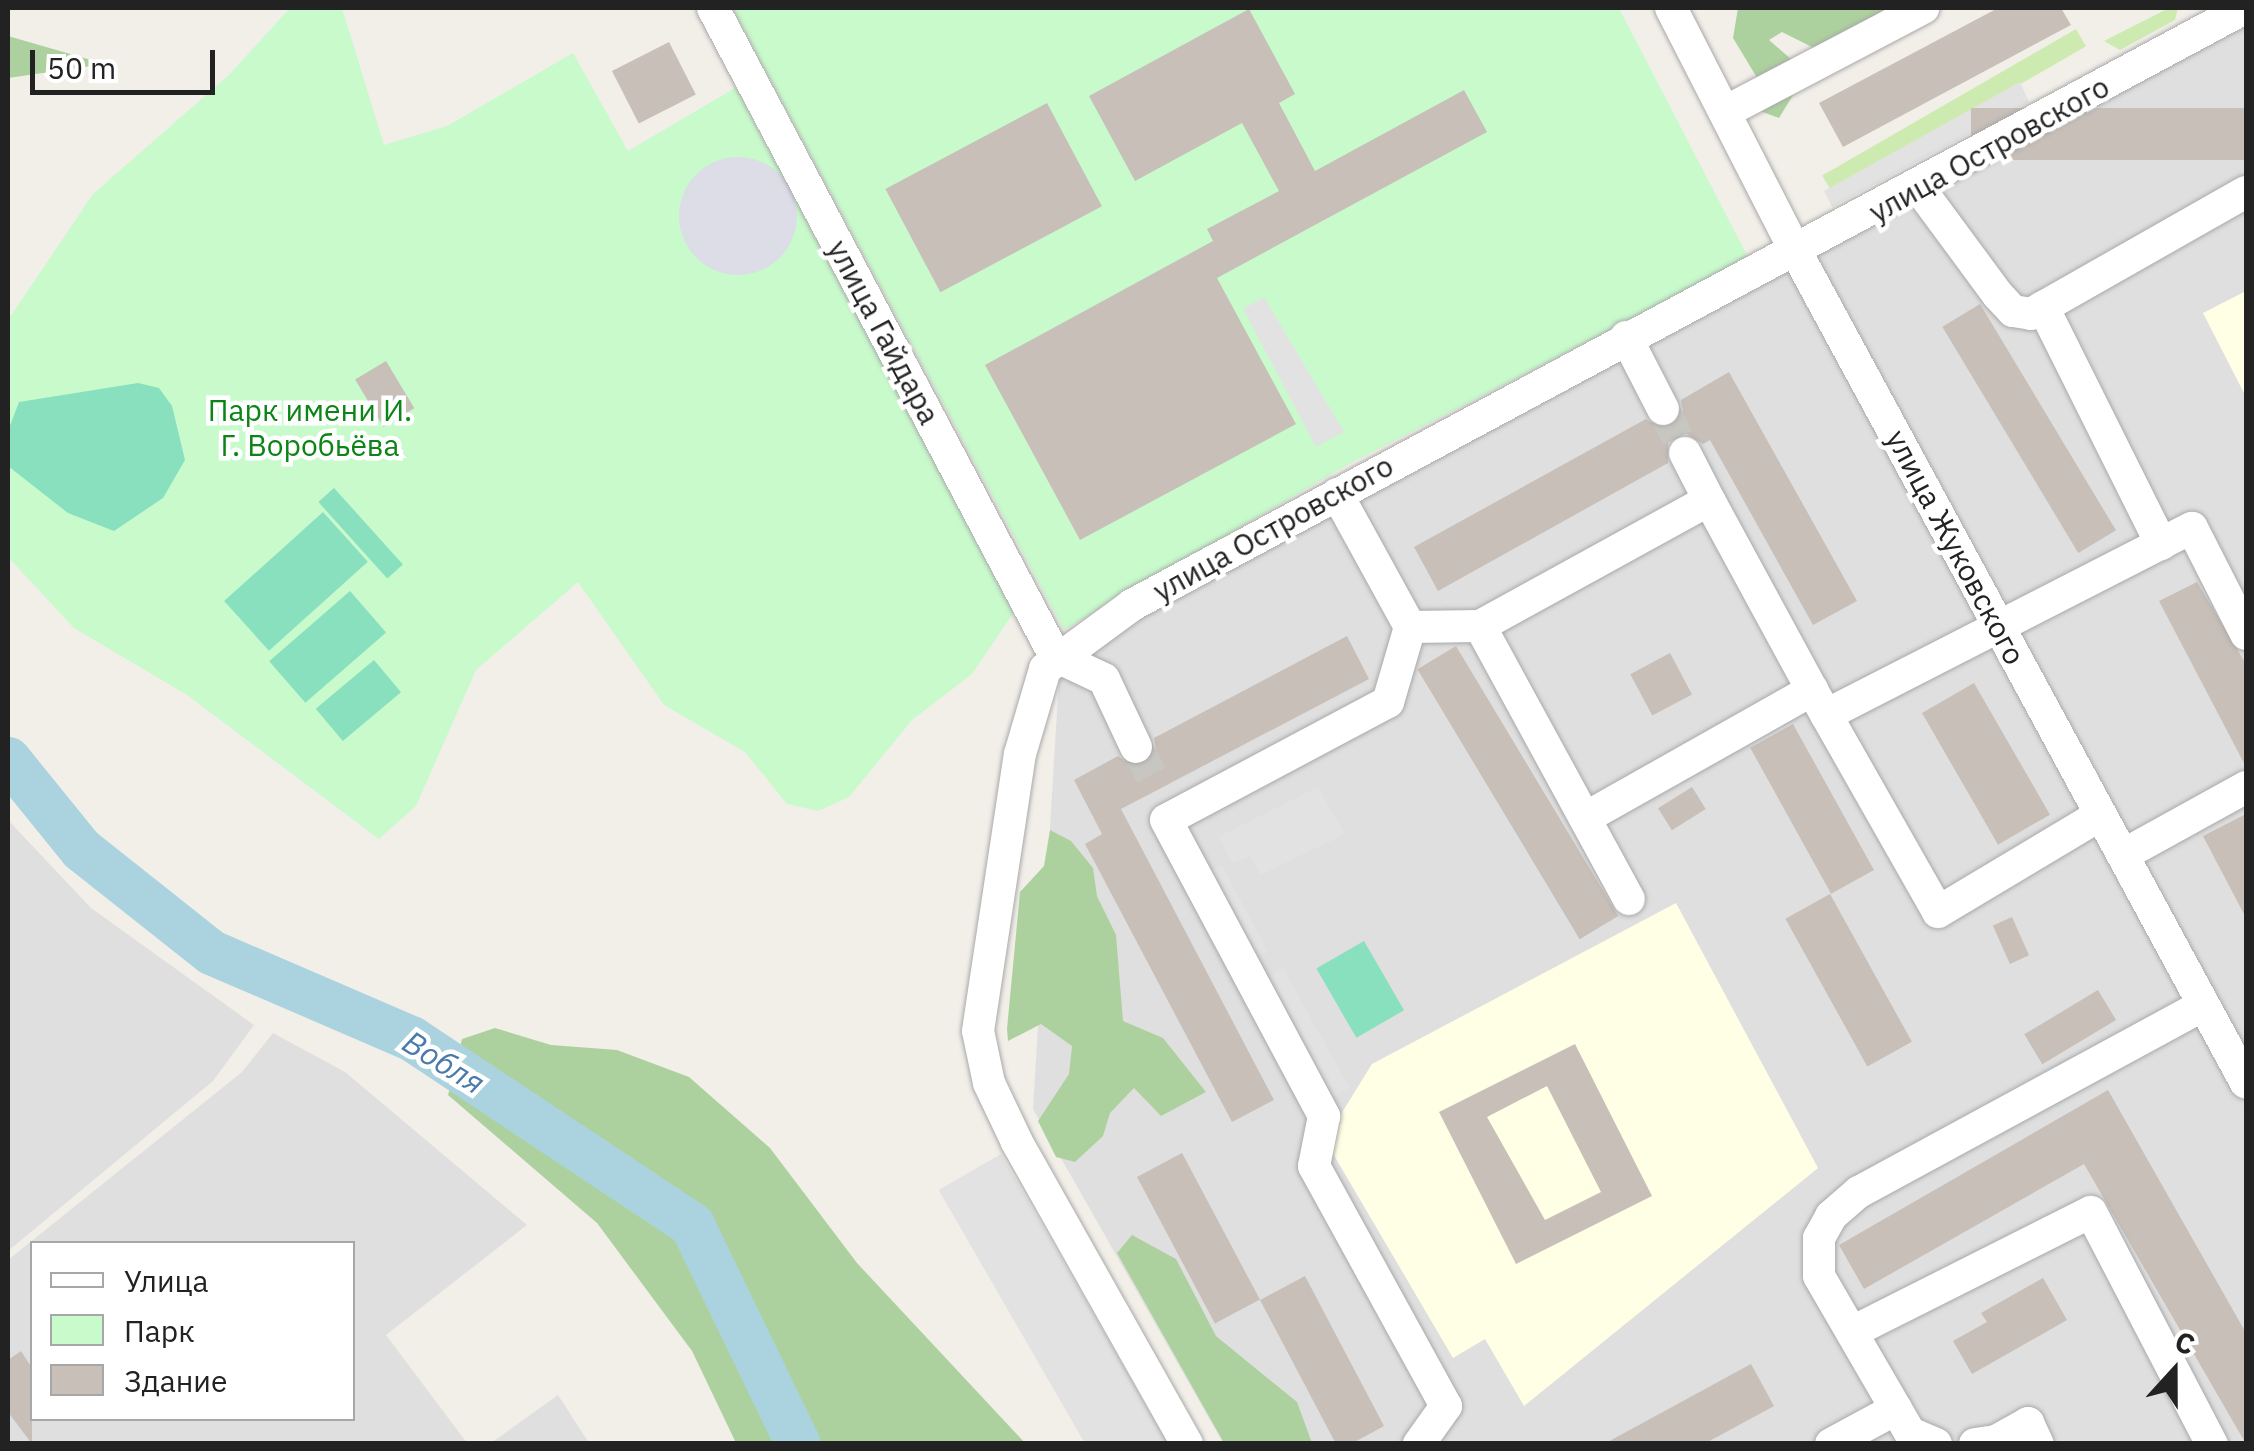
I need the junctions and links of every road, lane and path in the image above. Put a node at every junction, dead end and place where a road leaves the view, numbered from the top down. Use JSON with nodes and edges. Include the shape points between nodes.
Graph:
{"nodes":[{"id":1,"x":713,"y":8,"type":"edge"},
{"id":2,"x":1671,"y":8,"type":"edge"},
{"id":3,"x":1923,"y":8,"type":"edge"},
{"id":4,"x":2245,"y":8,"type":"edge"},
{"id":5,"x":1725,"y":112,"type":"junction"},
{"id":6,"x":1919,"y":188,"type":"junction"},
{"id":7,"x":2246,"y":192,"type":"edge"},
{"id":8,"x":1794,"y":248,"type":"junction"},
{"id":9,"x":2042,"y":308,"type":"junction"},
{"id":10,"x":1626,"y":337,"type":"junction"},
{"id":11,"x":1663,"y":409,"type":"tunnel mouth"},
{"id":12,"x":1685,"y":453,"type":"tunnel mouth"},
{"id":13,"x":1337,"y":494,"type":"junction"},
{"id":14,"x":1709,"y":500,"type":"junction"},
{"id":15,"x":2162,"y":544,"type":"junction"},
{"id":16,"x":1410,"y":626,"type":"junction"},
{"id":17,"x":1480,"y":626,"type":"junction"},
{"id":18,"x":2000,"y":629,"type":"junction"},
{"id":19,"x":2246,"y":634,"type":"edge"},
{"id":20,"x":1056,"y":656,"type":"junction"},
{"id":21,"x":1819,"y":703,"type":"junction"},
{"id":22,"x":1136,"y":747,"type":"tunnel mouth"},
{"id":23,"x":2246,"y":787,"type":"edge"},
{"id":24,"x":2100,"y":815,"type":"junction"},
{"id":25,"x":1585,"y":818,"type":"junction"},
{"id":26,"x":2123,"y":856,"type":"junction"},
{"id":27,"x":1629,"y":899,"type":"dead end"},
{"id":28,"x":2203,"y":1005,"type":"junction"},
{"id":29,"x":2246,"y":1083,"type":"edge"},
{"id":30,"x":1852,"y":1332,"type":"junction"},
{"id":31,"x":1896,"y":1409,"type":"junction"},
{"id":32,"x":1186,"y":1444,"type":"edge"},
{"id":33,"x":1419,"y":1444,"type":"edge"},
{"id":34,"x":1831,"y":1444,"type":"edge"},
{"id":35,"x":1936,"y":1444,"type":"edge"},
{"id":36,"x":1975,"y":1444,"type":"edge"},
{"id":37,"x":2038,"y":1444,"type":"edge"},
{"id":38,"x":2212,"y":1444,"type":"edge"}],
"edges":[{"from":1,"to":20,"type":"street","name":"улица Гайдара"},
{"from":2,"to":5,"type":"street","name":"улица Жуковского"},
{"from":3,"to":5,"type":"street"},
{"from":4,"to":6,"type":"street","name":"улица Островского"},
{"from":5,"to":8,"type":"street","name":"улица Жуковского"},
{"from":6,"to":8,"type":"street","name":"улица Островского"},
{"from":6,"to":9,"type":"street","via":[[2013,311]]},
{"from":7,"to":9,"type":"street"},
{"from":8,"to":10,"type":"street","name":"улица Островского"},
{"from":8,"to":18,"type":"street","name":"улица Жуковского"},
{"from":9,"to":15,"type":"street"},
{"from":10,"to":11,"type":"street"},
{"from":10,"to":13,"type":"street","name":"улица Островского"},
{"from":12,"to":14,"type":"street"},
{"from":13,"to":16,"type":"street"},
{"from":13,"to":20,"type":"street","name":"улица Островского","via":[[1132,605]]},
{"from":14,"to":17,"type":"street"},
{"from":14,"to":21,"type":"street"},
{"from":15,"to":18,"type":"street"},
{"from":15,"to":19,"type":"street","via":[[2192,528]]},
{"from":16,"to":17,"type":"street"},
{"from":16,"to":33,"type":"street","via":[[1388,702],[1168,802],[1166,820],[1324,1116],[1314,1166],[1446,1406]]},
{"from":17,"to":25,"type":"street"},
{"from":18,"to":21,"type":"street"},
{"from":18,"to":24,"type":"street","name":"улица Жуковского"},
{"from":20,"to":22,"type":"street","via":[[1104,679]]},
{"from":20,"to":32,"type":"street","via":[[1020,754],[978,1031],[989,1083],[1017,1142]]},
{"from":21,"to":24,"type":"street","via":[[1938,912]]},
{"from":21,"to":25,"type":"street"},
{"from":23,"to":26,"type":"street"},
{"from":24,"to":26,"type":"street","name":"улица Жуковского"},
{"from":25,"to":27,"type":"street"},
{"from":26,"to":28,"type":"street","name":"улица Жуковского"},
{"from":28,"to":29,"type":"street","name":"улица Жуковского"},
{"from":28,"to":30,"type":"street","via":[[1860,1192],[1831,1216],[1819,1238],[1819,1276]]},
{"from":30,"to":31,"type":"street"},
{"from":30,"to":38,"type":"street","via":[[2091,1212]]},
{"from":31,"to":34,"type":"street"},
{"from":31,"to":35,"type":"street","via":[[1910,1433]]},
{"from":36,"to":37,"type":"street","via":[[1996,1442],[2028,1424]]}]}
